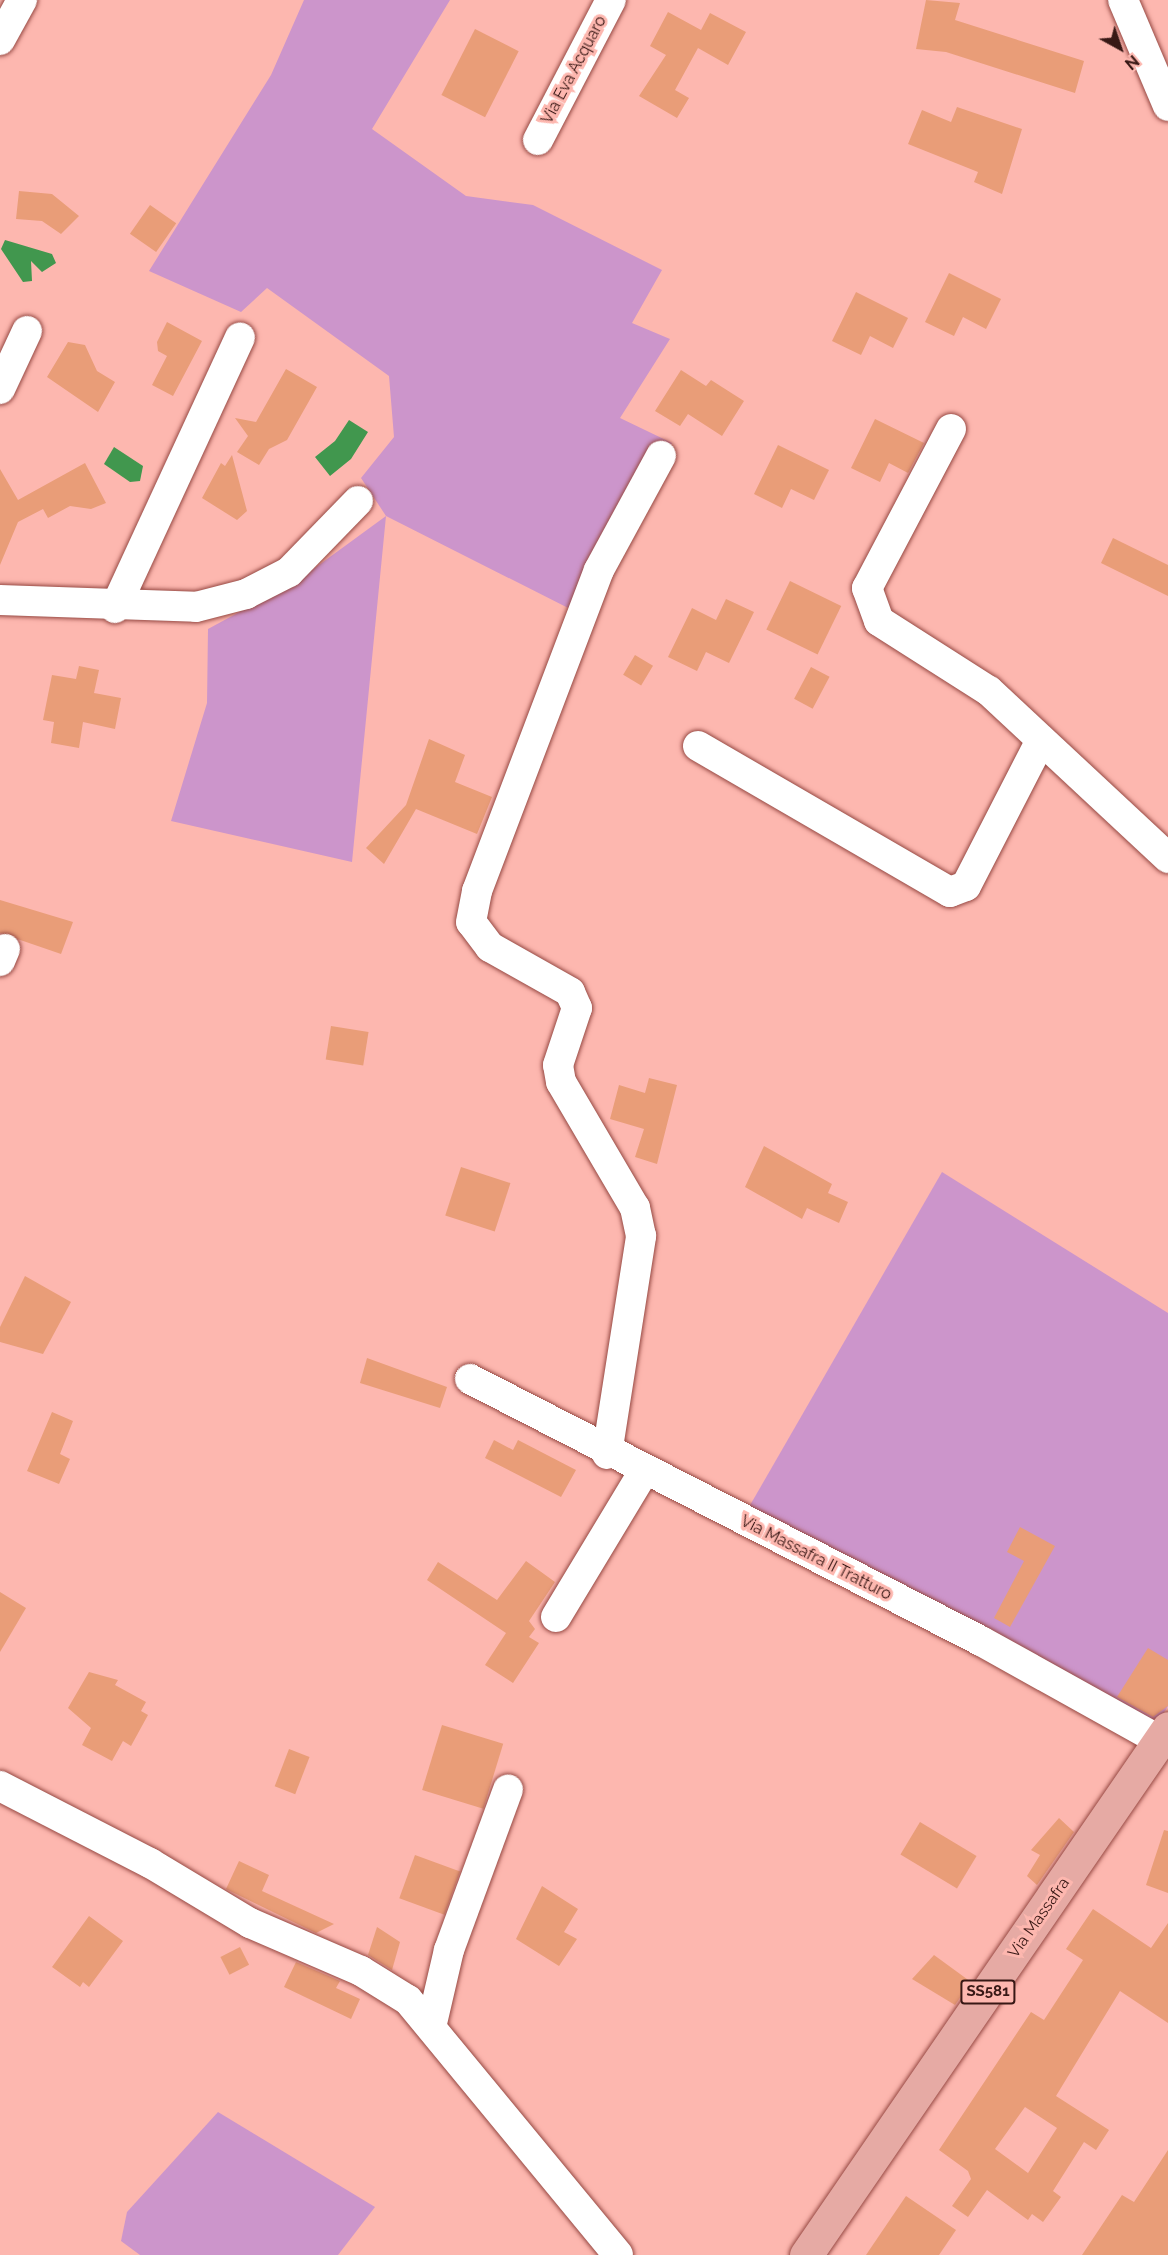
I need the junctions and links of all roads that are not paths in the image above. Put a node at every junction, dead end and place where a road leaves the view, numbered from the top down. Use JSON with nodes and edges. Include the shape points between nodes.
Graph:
{"nodes":[{"id":1,"x":22,"y":0,"type":"edge"},
{"id":2,"x":611,"y":0,"type":"edge"},
{"id":3,"x":1123,"y":0,"type":"edge"},
{"id":4,"x":0,"y":39,"type":"edge"},
{"id":5,"x":1168,"y":106,"type":"edge"},
{"id":6,"x":538,"y":140,"type":"dead end"},
{"id":7,"x":27,"y":331,"type":"dead end"},
{"id":8,"x":240,"y":338,"type":"dead end"},
{"id":9,"x":0,"y":389,"type":"edge"},
{"id":10,"x":951,"y":429,"type":"dead end"},
{"id":11,"x":661,"y":456,"type":"dead end"},
{"id":12,"x":358,"y":501,"type":"dead end"},
{"id":13,"x":0,"y":600,"type":"edge"},
{"id":14,"x":115,"y":608,"type":"junction"},
{"id":15,"x":1041,"y":740,"type":"junction"},
{"id":16,"x":698,"y":746,"type":"dead end"},
{"id":17,"x":1168,"y":858,"type":"edge"},
{"id":18,"x":470,"y":1379,"type":"dead end"},
{"id":19,"x":607,"y":1454,"type":"junction"},
{"id":20,"x":644,"y":1471,"type":"junction"},
{"id":21,"x":556,"y":1617,"type":"dead end"},
{"id":22,"x":1164,"y":1735,"type":"edge"},
{"id":23,"x":0,"y":1786,"type":"edge"},
{"id":24,"x":508,"y":1790,"type":"dead end"},
{"id":25,"x":432,"y":2023,"type":"junction"},
{"id":26,"x":618,"y":2255,"type":"edge"},
{"id":27,"x":806,"y":2255,"type":"edge"}],
"edges":[{"from":1,"to":4,"type":"street"},
{"from":2,"to":6,"type":"street","name":"Via Eva Acquaro"},
{"from":3,"to":5,"type":"street"},
{"from":7,"to":9,"type":"street"},
{"from":8,"to":14,"type":"street"},
{"from":10,"to":15,"type":"street","via":[[867,588],[879,621],[989,691]]},
{"from":11,"to":19,"type":"street","via":[[599,570],[477,891],[471,922],[490,947],[570,992],[577,1008],[558,1065],[561,1082],[630,1194],[639,1221]]},
{"from":12,"to":14,"type":"street","via":[[289,572],[246,594],[196,607]]},
{"from":13,"to":14,"type":"street"},
{"from":15,"to":16,"type":"street","via":[[966,886],[950,892]]},
{"from":15,"to":17,"type":"street"},
{"from":18,"to":19,"type":"street","name":"Via Massafra II Tratturo"},
{"from":19,"to":20,"type":"street","name":"Via Massafra II Tratturo"},
{"from":20,"to":21,"type":"street"},
{"from":20,"to":22,"type":"street","name":"Via Massafra II Tratturo"},
{"from":22,"to":27,"type":"main road","name":"Via Massafra","number":"SS581"},
{"from":23,"to":25,"type":"street","via":[[150,1863],[250,1923],[361,1971],[408,2000]]},
{"from":24,"to":25,"type":"street","via":[[449,1950]]},
{"from":25,"to":26,"type":"street"}]}
